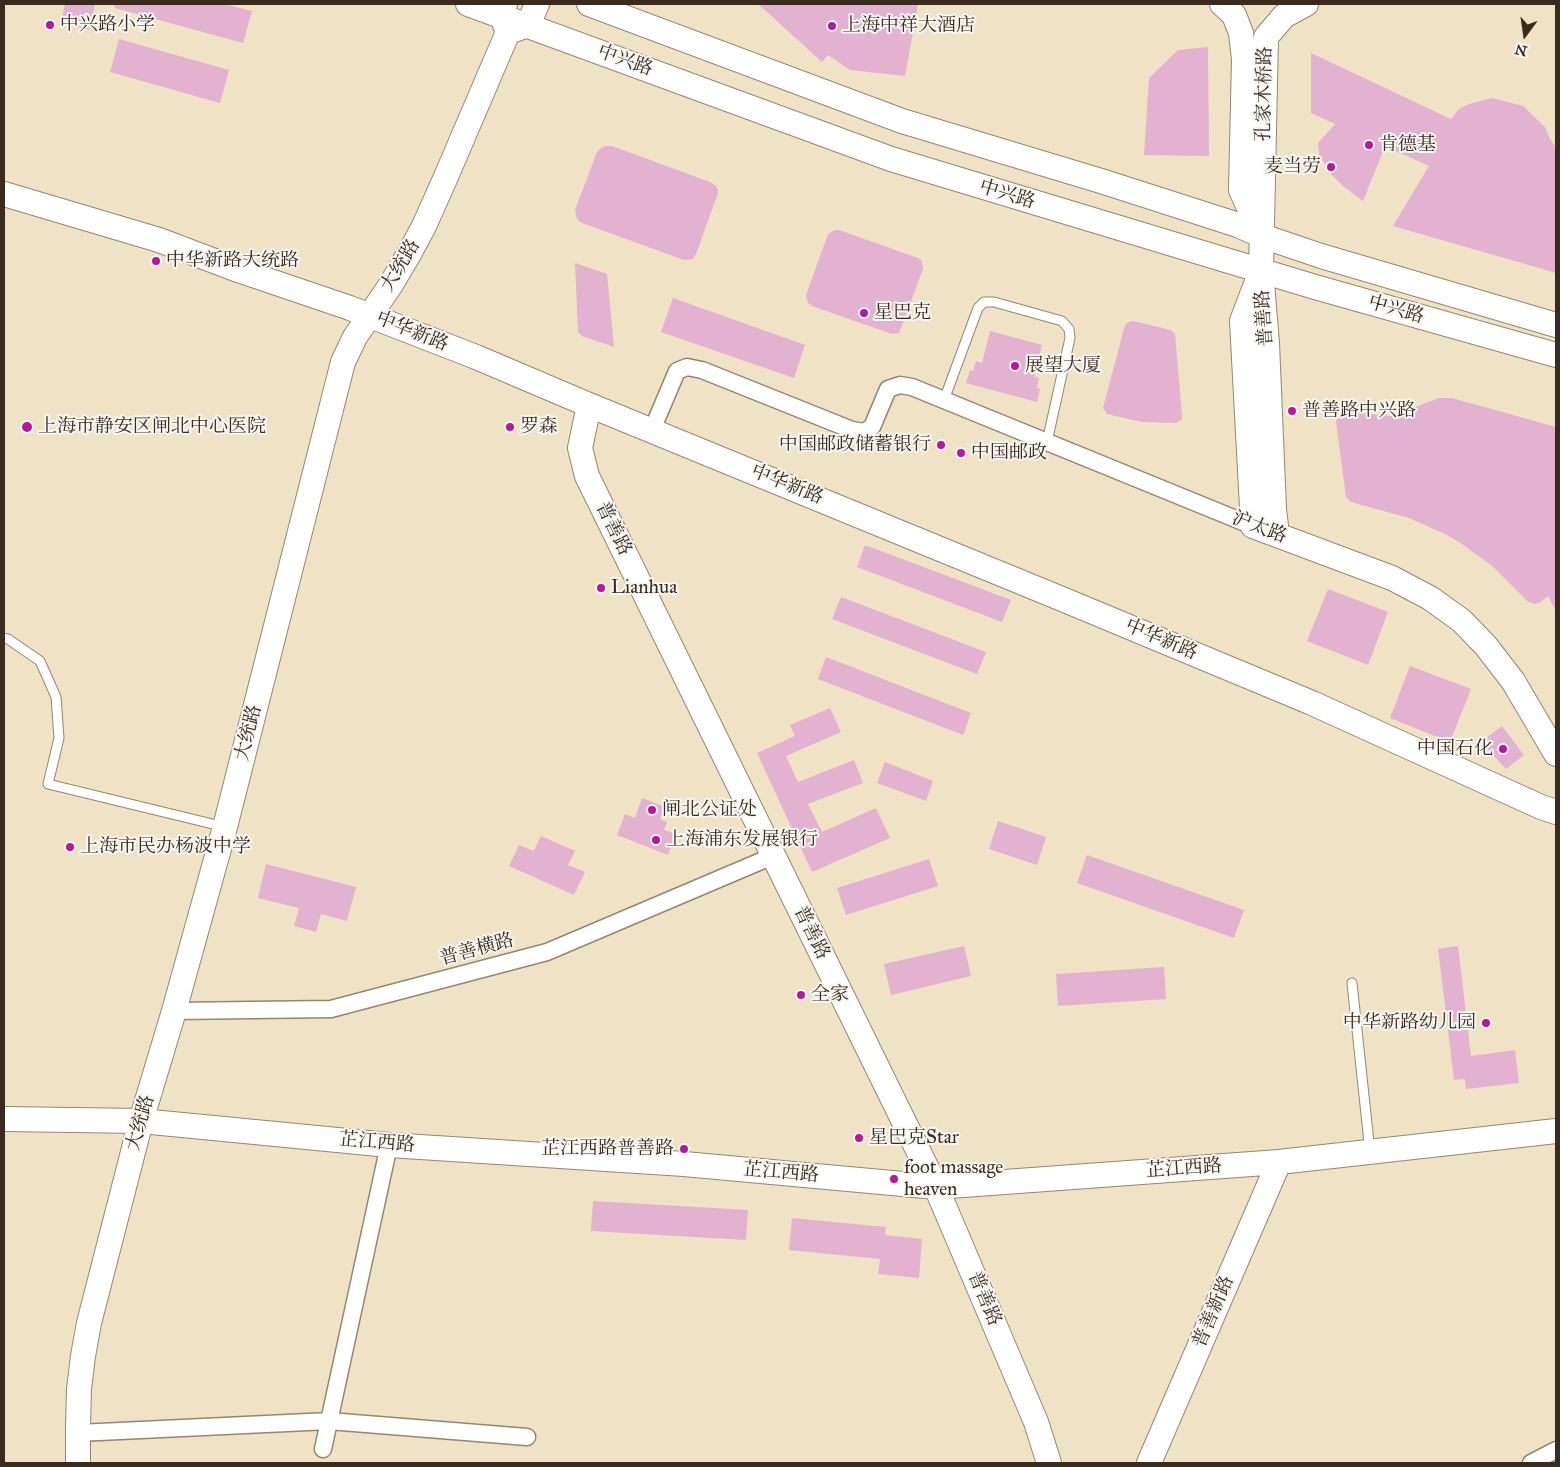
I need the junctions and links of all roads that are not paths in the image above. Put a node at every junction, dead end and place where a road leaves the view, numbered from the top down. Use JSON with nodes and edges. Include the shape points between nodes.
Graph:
{"nodes":[{"id":1,"x":468,"y":4,"type":"edge"},
{"id":2,"x":589,"y":4,"type":"edge"},
{"id":3,"x":1222,"y":4,"type":"edge"},
{"id":4,"x":1306,"y":4,"type":"edge"},
{"id":5,"x":1284,"y":10,"type":"edge"},
{"id":6,"x":516,"y":16,"type":"edge"},
{"id":7,"x":4,"y":194,"type":"edge"},
{"id":8,"x":1262,"y":236,"type":"junction"},
{"id":9,"x":1261,"y":271,"type":"junction"},
{"id":10,"x":369,"y":315,"type":"junction"},
{"id":11,"x":1556,"y":325,"type":"edge"},
{"id":12,"x":1556,"y":356,"type":"edge"},
{"id":13,"x":944,"y":400,"type":"junction"},
{"id":14,"x":589,"y":405,"type":"junction"},
{"id":15,"x":652,"y":430,"type":"junction"},
{"id":16,"x":1047,"y":442,"type":"junction"},
{"id":17,"x":1252,"y":526,"type":"junction"},
{"id":18,"x":1277,"y":535,"type":"junction"},
{"id":19,"x":4,"y":638,"type":"edge"},
{"id":20,"x":1556,"y":754,"type":"edge"},
{"id":21,"x":1556,"y":812,"type":"edge"},
{"id":22,"x":225,"y":827,"type":"junction"},
{"id":23,"x":773,"y":856,"type":"junction"},
{"id":24,"x":1352,"y":984,"type":"dead end"},
{"id":25,"x":174,"y":1011,"type":"junction"},
{"id":26,"x":4,"y":1119,"type":"edge"},
{"id":27,"x":141,"y":1121,"type":"junction"},
{"id":28,"x":1556,"y":1131,"type":"edge"},
{"id":29,"x":389,"y":1145,"type":"junction"},
{"id":30,"x":1370,"y":1152,"type":"junction"},
{"id":31,"x":1270,"y":1162,"type":"junction"},
{"id":32,"x":936,"y":1187,"type":"junction"},
{"id":33,"x":329,"y":1421,"type":"junction"},
{"id":34,"x":78,"y":1434,"type":"junction"},
{"id":35,"x":527,"y":1437,"type":"dead end"},
{"id":36,"x":323,"y":1449,"type":"dead end"},
{"id":37,"x":1556,"y":1450,"type":"edge"},
{"id":38,"x":78,"y":1463,"type":"edge"},
{"id":39,"x":1049,"y":1463,"type":"edge"},
{"id":40,"x":1132,"y":1463,"type":"edge"},
{"id":41,"x":1149,"y":1463,"type":"edge"},
{"id":42,"x":1531,"y":1463,"type":"edge"}],
"edges":[{"from":1,"to":6,"type":"street","name":"中兴路"},
{"from":2,"to":8,"type":"street","name":"中兴路","via":[[902,121],[1102,181],[1238,225]]},
{"from":3,"to":8,"type":"street","via":[[1234,15],[1241,34],[1244,59],[1241,190]]},
{"from":4,"to":5,"type":"street"},
{"from":5,"to":8,"type":"street","name":"孔家木桥路","via":[[1266,37]]},
{"from":6,"to":9,"type":"street","name":"中兴路","via":[[891,159]]},
{"from":6,"to":10,"type":"street","name":"大统路","via":[[424,226],[390,286]]},
{"from":7,"to":10,"type":"street","name":"中华新路","via":[[159,240]]},
{"from":8,"to":9,"type":"street","name":"孔家木桥路"},
{"from":8,"to":11,"type":"street","name":"中兴路"},
{"from":9,"to":12,"type":"street","name":"中兴路"},
{"from":9,"to":17,"type":"street","name":"普善路","via":[[1242,321]]},
{"from":9,"to":18,"type":"street","name":"普善路"},
{"from":10,"to":14,"type":"street","name":"中华新路"},
{"from":10,"to":22,"type":"street","name":"大统路","via":[[343,362]]},
{"from":13,"to":15,"type":"street","name":"沪太路","via":[[912,387],[900,385],[888,389],[872,427],[864,432],[688,367],[677,371]]},
{"from":13,"to":16,"type":"street","name":"沪太路"},
{"from":13,"to":16,"type":"lane","via":[[978,308],[984,302],[1062,321],[1069,329],[1070,338]]},
{"from":14,"to":15,"type":"street","name":"中华新路"},
{"from":14,"to":23,"type":"street","name":"普善路","via":[[580,448],[587,476]]},
{"from":15,"to":21,"type":"street","name":"中华新路","via":[[1312,703]]},
{"from":16,"to":17,"type":"street","name":"沪太路"},
{"from":17,"to":18,"type":"street","name":"沪太路"},
{"from":18,"to":20,"type":"street","name":"沪太路","via":[[1392,578],[1430,598],[1462,622],[1513,681]]},
{"from":19,"to":22,"type":"lane","via":[[40,661],[56,698],[59,738],[48,784]]},
{"from":22,"to":25,"type":"street","name":"大统路"},
{"from":23,"to":25,"type":"street","name":"普善横路","via":[[547,952],[331,1009]]},
{"from":23,"to":32,"type":"street","name":"普善路"},
{"from":24,"to":30,"type":"lane"},
{"from":25,"to":27,"type":"street","name":"大统路"},
{"from":26,"to":27,"type":"street","name":"芷江西路"},
{"from":27,"to":29,"type":"street","name":"芷江西路"},
{"from":27,"to":34,"type":"street","name":"大统路","via":[[89,1323],[80,1381]]},
{"from":28,"to":30,"type":"street","name":"芷江西路"},
{"from":29,"to":32,"type":"street","name":"芷江西路","via":[[684,1164]]},
{"from":29,"to":33,"type":"street"},
{"from":30,"to":31,"type":"street","name":"芷江西路"},
{"from":31,"to":32,"type":"street","name":"芷江西路"},
{"from":31,"to":40,"type":"street","name":"普善新路"},
{"from":31,"to":41,"type":"street","name":"普善新路"},
{"from":32,"to":39,"type":"street","name":"普善路","via":[[1036,1422]]},
{"from":33,"to":34,"type":"street"},
{"from":33,"to":35,"type":"street"},
{"from":33,"to":36,"type":"street"},
{"from":34,"to":38,"type":"street","name":"大统路"},
{"from":37,"to":42,"type":"street"}]}
